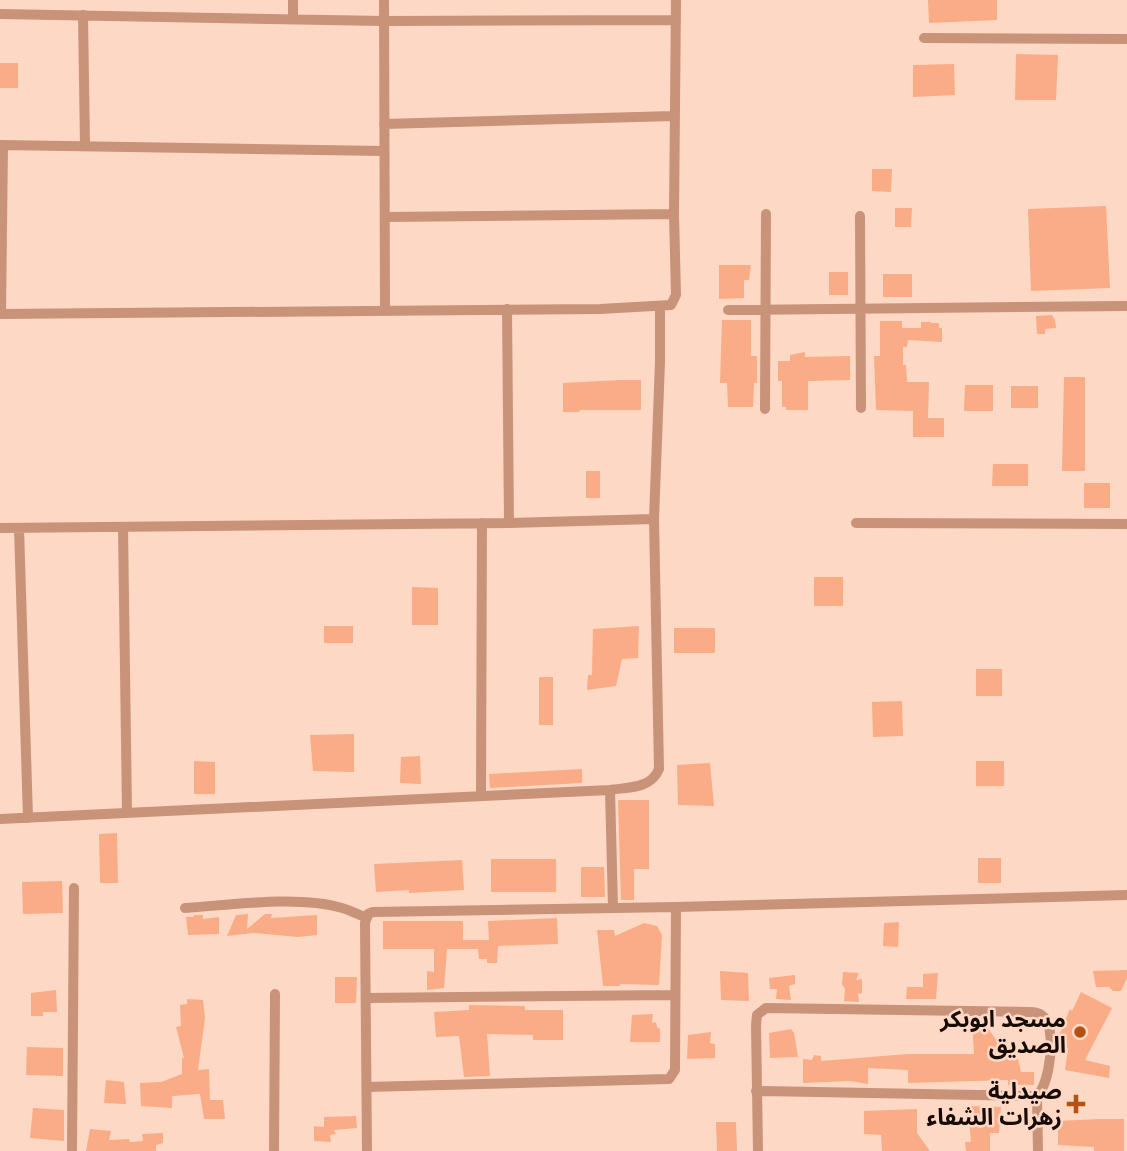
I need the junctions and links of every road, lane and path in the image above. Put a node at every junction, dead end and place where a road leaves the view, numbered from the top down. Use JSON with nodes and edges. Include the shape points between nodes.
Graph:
{"nodes":[{"id":1,"x":293,"y":0,"type":"edge"},
{"id":2,"x":384,"y":0,"type":"edge"},
{"id":3,"x":676,"y":0,"type":"edge"},
{"id":4,"x":0,"y":14,"type":"edge"},
{"id":5,"x":83,"y":15,"type":"junction"},
{"id":6,"x":293,"y":19,"type":"junction"},
{"id":7,"x":676,"y":20,"type":"junction"},
{"id":8,"x":384,"y":21,"type":"junction"},
{"id":9,"x":924,"y":38,"type":"dead end"},
{"id":10,"x":1127,"y":39,"type":"edge"},
{"id":11,"x":674,"y":116,"type":"junction"},
{"id":12,"x":384,"y":124,"type":"junction"},
{"id":13,"x":1,"y":145,"type":"edge"},
{"id":14,"x":85,"y":146,"type":"junction"},
{"id":15,"x":384,"y":151,"type":"junction"},
{"id":16,"x":674,"y":214,"type":"junction"},
{"id":17,"x":766,"y":214,"type":"dead end"},
{"id":18,"x":860,"y":216,"type":"dead end"},
{"id":19,"x":385,"y":217,"type":"junction"},
{"id":20,"x":1,"y":261,"type":"edge"},
{"id":21,"x":1127,"y":306,"type":"edge"},
{"id":22,"x":660,"y":307,"type":"junction"},
{"id":23,"x":385,"y":309,"type":"junction"},
{"id":24,"x":507,"y":309,"type":"junction"},
{"id":25,"x":860,"y":309,"type":"junction"},
{"id":26,"x":728,"y":310,"type":"dead end"},
{"id":27,"x":766,"y":310,"type":"junction"},
{"id":28,"x":0,"y":314,"type":"edge"},
{"id":29,"x":861,"y":408,"type":"dead end"},
{"id":30,"x":765,"y":409,"type":"dead end"},
{"id":31,"x":654,"y":519,"type":"junction"},
{"id":32,"x":482,"y":523,"type":"junction"},
{"id":33,"x":509,"y":523,"type":"junction"},
{"id":34,"x":856,"y":523,"type":"dead end"},
{"id":35,"x":1127,"y":524,"type":"edge"},
{"id":36,"x":123,"y":527,"type":"junction"},
{"id":37,"x":0,"y":528,"type":"edge"},
{"id":38,"x":19,"y":528,"type":"junction"},
{"id":39,"x":610,"y":790,"type":"junction"},
{"id":40,"x":481,"y":796,"type":"junction"},
{"id":41,"x":127,"y":812,"type":"junction"},
{"id":42,"x":28,"y":818,"type":"junction"},
{"id":43,"x":0,"y":819,"type":"edge"},
{"id":44,"x":74,"y":888,"type":"dead end"},
{"id":45,"x":1127,"y":895,"type":"edge"},
{"id":46,"x":676,"y":907,"type":"junction"},
{"id":47,"x":185,"y":908,"type":"dead end"},
{"id":48,"x":613,"y":908,"type":"junction"},
{"id":49,"x":367,"y":918,"type":"junction"},
{"id":50,"x":275,"y":994,"type":"dead end"},
{"id":51,"x":674,"y":995,"type":"junction"},
{"id":52,"x":367,"y":998,"type":"junction"},
{"id":53,"x":367,"y":1087,"type":"junction"},
{"id":54,"x":756,"y":1091,"type":"junction"},
{"id":55,"x":1037,"y":1096,"type":"junction"},
{"id":56,"x":72,"y":1151,"type":"edge"},
{"id":57,"x":274,"y":1151,"type":"edge"},
{"id":58,"x":367,"y":1151,"type":"edge"},
{"id":59,"x":758,"y":1151,"type":"edge"},
{"id":60,"x":1038,"y":1151,"type":"edge"}],
"edges":[{"from":1,"to":6,"type":"street"},
{"from":2,"to":8,"type":"street"},
{"from":3,"to":7,"type":"street"},
{"from":4,"to":5,"type":"street"},
{"from":5,"to":6,"type":"street"},
{"from":5,"to":14,"type":"street"},
{"from":6,"to":8,"type":"street"},
{"from":7,"to":8,"type":"street"},
{"from":7,"to":11,"type":"street"},
{"from":8,"to":12,"type":"street"},
{"from":9,"to":10,"type":"street"},
{"from":11,"to":12,"type":"street"},
{"from":11,"to":16,"type":"street"},
{"from":12,"to":15,"type":"street"},
{"from":13,"to":14,"type":"street"},
{"from":13,"to":20,"type":"street"},
{"from":14,"to":15,"type":"street"},
{"from":15,"to":19,"type":"street"},
{"from":16,"to":19,"type":"street"},
{"from":16,"to":22,"type":"street","via":[[675,299]]},
{"from":17,"to":27,"type":"street"},
{"from":18,"to":25,"type":"street"},
{"from":19,"to":23,"type":"street"},
{"from":20,"to":28,"type":"street"},
{"from":21,"to":25,"type":"street"},
{"from":22,"to":24,"type":"street"},
{"from":22,"to":31,"type":"street"},
{"from":23,"to":24,"type":"street"},
{"from":23,"to":28,"type":"street"},
{"from":24,"to":33,"type":"street"},
{"from":25,"to":27,"type":"street"},
{"from":25,"to":29,"type":"street"},
{"from":26,"to":27,"type":"street"},
{"from":27,"to":30,"type":"street"},
{"from":31,"to":33,"type":"street"},
{"from":31,"to":39,"type":"street","via":[[659,769],[643,785]]},
{"from":32,"to":33,"type":"street"},
{"from":32,"to":36,"type":"street"},
{"from":32,"to":40,"type":"street"},
{"from":34,"to":35,"type":"street"},
{"from":36,"to":38,"type":"street"},
{"from":36,"to":41,"type":"street"},
{"from":37,"to":38,"type":"street"},
{"from":38,"to":42,"type":"street"},
{"from":39,"to":40,"type":"street"},
{"from":39,"to":48,"type":"street"},
{"from":40,"to":41,"type":"street"},
{"from":41,"to":42,"type":"street"},
{"from":42,"to":43,"type":"street"},
{"from":44,"to":56,"type":"street"},
{"from":45,"to":46,"type":"street"},
{"from":46,"to":48,"type":"street"},
{"from":46,"to":51,"type":"street"},
{"from":47,"to":49,"type":"street","via":[[315,904]]},
{"from":48,"to":49,"type":"street","via":[[378,911]]},
{"from":49,"to":52,"type":"street"},
{"from":50,"to":57,"type":"street"},
{"from":51,"to":52,"type":"street"},
{"from":51,"to":53,"type":"street","via":[[675,1070],[669,1079]]},
{"from":52,"to":53,"type":"street"},
{"from":53,"to":58,"type":"street"},
{"from":54,"to":55,"type":"street"},
{"from":54,"to":55,"type":"street","via":[[756,1017],[766,1008],[1002,1011],[1037,1013],[1047,1020],[1049,1061]]},
{"from":54,"to":59,"type":"street"},
{"from":55,"to":60,"type":"street"}]}
